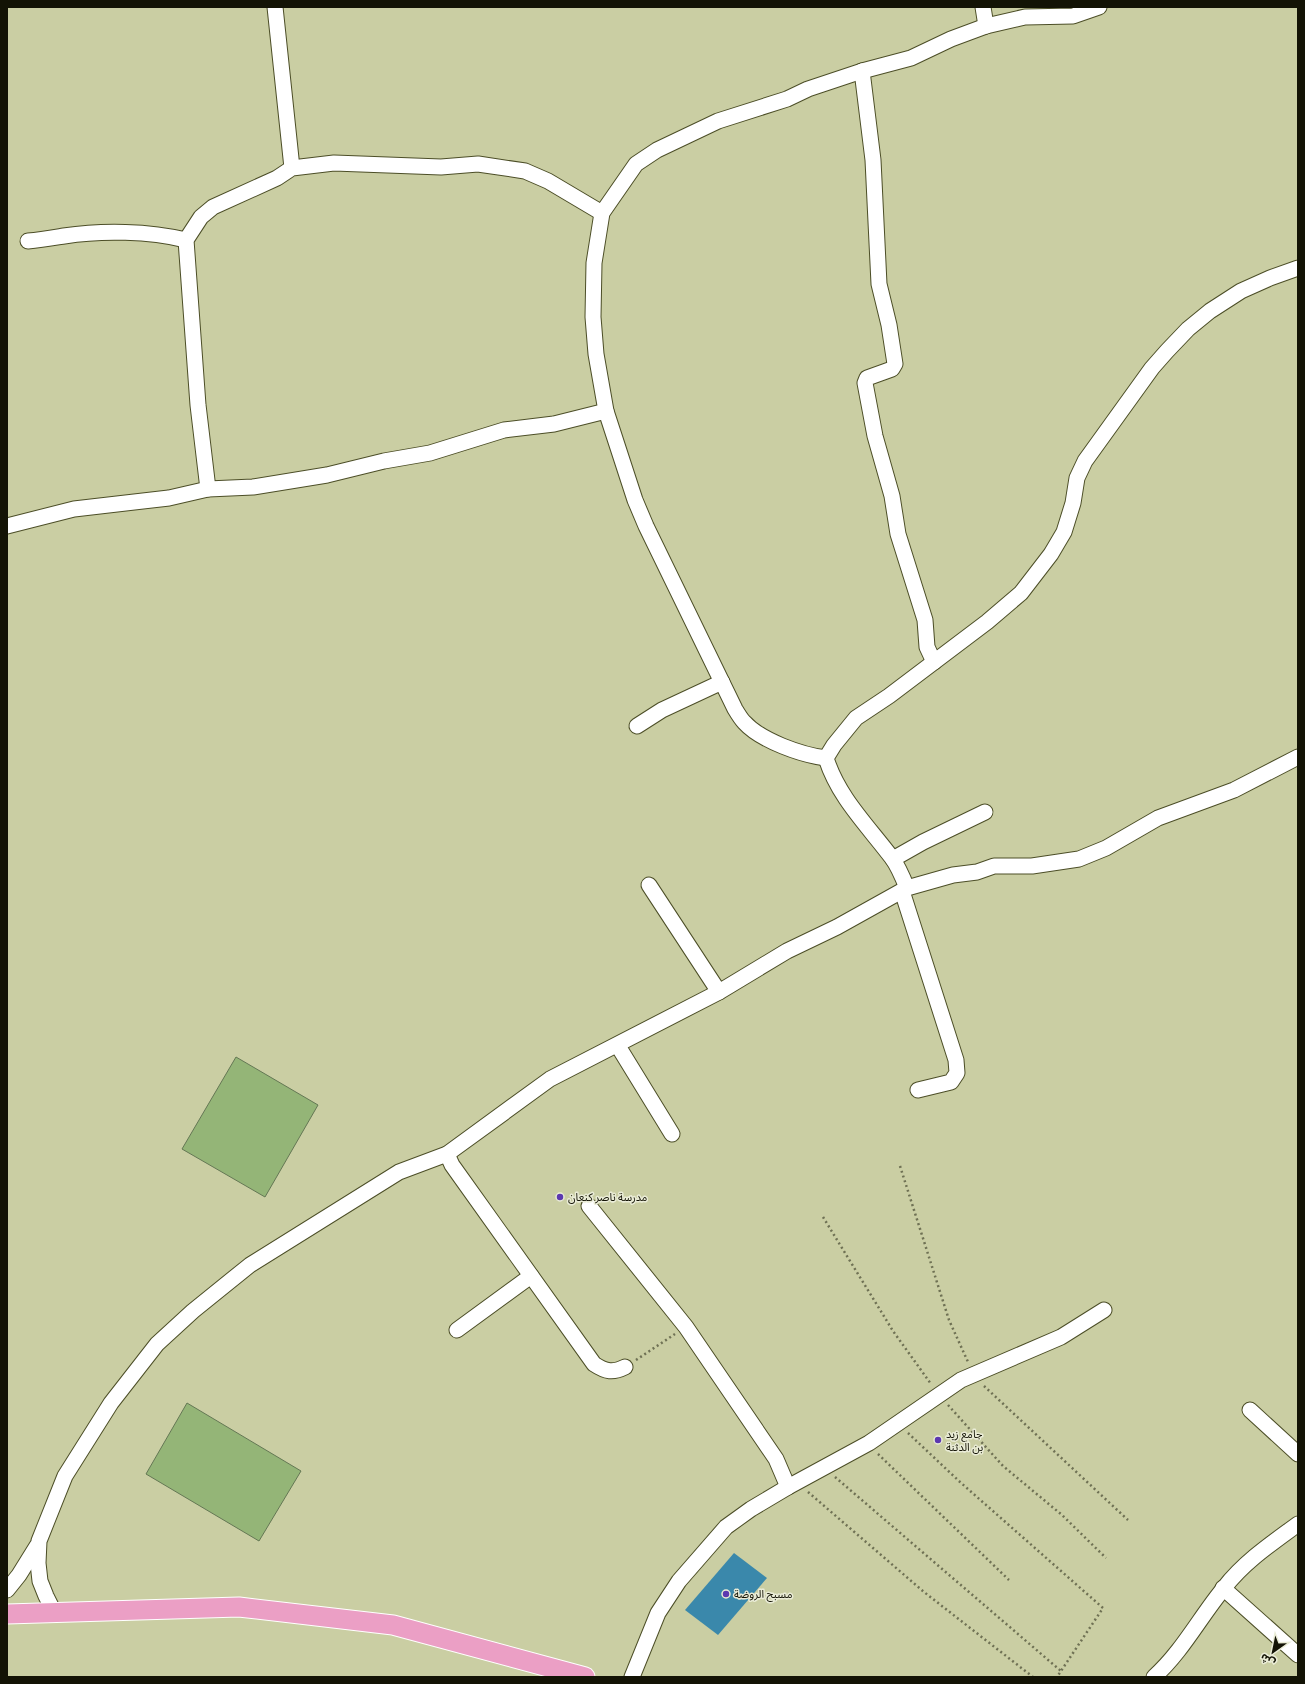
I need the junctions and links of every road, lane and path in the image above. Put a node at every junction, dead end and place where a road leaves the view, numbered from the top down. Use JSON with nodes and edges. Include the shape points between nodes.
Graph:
{"nodes":[{"id":1,"x":275,"y":7,"type":"edge"},
{"id":2,"x":983,"y":7,"type":"edge"},
{"id":3,"x":1099,"y":7,"type":"edge"},
{"id":4,"x":986,"y":26,"type":"junction"},
{"id":5,"x":862,"y":71,"type":"junction"},
{"id":6,"x":292,"y":168,"type":"junction"},
{"id":7,"x":602,"y":213,"type":"junction"},
{"id":8,"x":186,"y":240,"type":"junction"},
{"id":9,"x":28,"y":241,"type":"dead end"},
{"id":10,"x":1298,"y":268,"type":"edge"},
{"id":11,"x":606,"y":411,"type":"junction"},
{"id":12,"x":208,"y":489,"type":"junction"},
{"id":13,"x":7,"y":526,"type":"edge"},
{"id":14,"x":934,"y":662,"type":"junction"},
{"id":15,"x":722,"y":682,"type":"junction"},
{"id":16,"x":637,"y":726,"type":"dead end"},
{"id":17,"x":1298,"y":757,"type":"edge"},
{"id":18,"x":826,"y":758,"type":"junction"},
{"id":19,"x":985,"y":812,"type":"dead end"},
{"id":20,"x":893,"y":859,"type":"junction"},
{"id":21,"x":649,"y":885,"type":"dead end"},
{"id":22,"x":904,"y":890,"type":"junction"},
{"id":23,"x":719,"y":992,"type":"junction"},
{"id":24,"x":618,"y":1046,"type":"junction"},
{"id":25,"x":918,"y":1090,"type":"dead end"},
{"id":26,"x":672,"y":1134,"type":"dead end"},
{"id":27,"x":447,"y":1154,"type":"junction"},
{"id":28,"x":900,"y":1166,"type":"dead end"},
{"id":29,"x":589,"y":1206,"type":"dead end"},
{"id":30,"x":823,"y":1217,"type":"dead end"},
{"id":31,"x":531,"y":1276,"type":"junction"},
{"id":32,"x":1104,"y":1310,"type":"dead end"},
{"id":33,"x":686,"y":1327,"type":"junction"},
{"id":34,"x":457,"y":1330,"type":"dead end"},
{"id":35,"x":625,"y":1367,"type":"joint"},
{"id":36,"x":974,"y":1374,"type":"junction"},
{"id":37,"x":940,"y":1396,"type":"junction"},
{"id":38,"x":1250,"y":1410,"type":"dead end"},
{"id":39,"x":899,"y":1422,"type":"junction"},
{"id":40,"x":869,"y":1443,"type":"junction"},
{"id":41,"x":1298,"y":1454,"type":"edge"},
{"id":42,"x":826,"y":1466,"type":"junction"},
{"id":43,"x":793,"y":1484,"type":"junction"},
{"id":44,"x":1128,"y":1520,"type":"dead end"},
{"id":45,"x":1298,"y":1524,"type":"edge"},
{"id":46,"x":40,"y":1541,"type":"junction"},
{"id":47,"x":1106,"y":1558,"type":"dead end"},
{"id":48,"x":1009,"y":1580,"type":"dead end"},
{"id":49,"x":1223,"y":1588,"type":"junction"},
{"id":50,"x":7,"y":1590,"type":"edge"},
{"id":51,"x":54,"y":1612,"type":"junction"},
{"id":52,"x":7,"y":1614,"type":"edge"},
{"id":53,"x":1298,"y":1655,"type":"edge"},
{"id":54,"x":1061,"y":1671,"type":"junction"},
{"id":55,"x":585,"y":1677,"type":"edge"},
{"id":56,"x":632,"y":1677,"type":"edge"},
{"id":57,"x":1033,"y":1677,"type":"edge"},
{"id":58,"x":1057,"y":1677,"type":"edge"},
{"id":59,"x":1154,"y":1677,"type":"edge"}],
"edges":[{"from":1,"to":6,"type":"street"},
{"from":2,"to":4,"type":"street"},
{"from":3,"to":4,"type":"street","via":[[1073,16],[1025,17]]},
{"from":4,"to":5,"type":"street","via":[[911,58]]},
{"from":5,"to":7,"type":"street","via":[[718,121],[657,150],[636,164]]},
{"from":5,"to":14,"type":"street","via":[[873,160],[879,284],[895,364],[892,369],[867,378],[865,383],[875,436],[892,496],[898,534],[924,620],[927,647]]},
{"from":6,"to":7,"type":"street","via":[[334,163],[441,167],[478,164],[507,168],[525,171],[548,181]]},
{"from":6,"to":8,"type":"street","via":[[277,178],[213,207],[201,217]]},
{"from":7,"to":11,"type":"street","via":[[594,263],[593,317],[596,354]]},
{"from":8,"to":9,"type":"street","via":[[165,235],[133,233]]},
{"from":8,"to":12,"type":"street","via":[[197,397]]},
{"from":10,"to":14,"type":"street","via":[[1241,291],[1210,311],[1167,351],[1084,461],[1077,478],[1064,532],[1036,574],[1005,608]]},
{"from":11,"to":12,"type":"street","via":[[554,424],[504,430],[430,453],[327,475],[253,487]]},
{"from":11,"to":15,"type":"street","via":[[646,526]]},
{"from":12,"to":13,"type":"street","via":[[169,498],[74,509]]},
{"from":14,"to":18,"type":"street","via":[[856,718]]},
{"from":15,"to":16,"type":"street","via":[[662,710]]},
{"from":15,"to":18,"type":"street","via":[[735,710],[754,731],[810,756]]},
{"from":17,"to":22,"type":"street","via":[[1234,790],[1158,818],[1079,860],[1032,866],[994,866]]},
{"from":18,"to":20,"type":"street","via":[[831,774],[842,792]]},
{"from":19,"to":20,"type":"street"},
{"from":20,"to":22,"type":"street"},
{"from":21,"to":23,"type":"street"},
{"from":22,"to":23,"type":"street","via":[[787,951]]},
{"from":22,"to":25,"type":"street","via":[[956,1060],[957,1073],[951,1082]]},
{"from":23,"to":24,"type":"street"},
{"from":24,"to":26,"type":"street"},
{"from":24,"to":27,"type":"street","via":[[550,1079]]},
{"from":27,"to":31,"type":"street","via":[[452,1165]]},
{"from":27,"to":46,"type":"street","via":[[399,1172],[275,1248],[231,1280],[157,1344],[111,1403],[65,1476]]},
{"from":28,"to":36,"type":"path","via":[[948,1320]]},
{"from":29,"to":33,"type":"street"},
{"from":30,"to":37,"type":"path","via":[[893,1331]]},
{"from":31,"to":34,"type":"street"},
{"from":31,"to":35,"type":"street","via":[[594,1364],[603,1370],[614,1372]]},
{"from":32,"to":36,"type":"street","via":[[1061,1337]]},
{"from":33,"to":35,"type":"path"},
{"from":33,"to":43,"type":"street"},
{"from":36,"to":37,"type":"street","via":[[961,1380]]},
{"from":36,"to":44,"type":"path"},
{"from":37,"to":39,"type":"street"},
{"from":37,"to":47,"type":"path","via":[[1002,1466],[1062,1515]]},
{"from":38,"to":41,"type":"street"},
{"from":39,"to":40,"type":"street"},
{"from":39,"to":54,"type":"path","via":[[960,1482],[1104,1608]]},
{"from":40,"to":42,"type":"street"},
{"from":40,"to":48,"type":"path"},
{"from":42,"to":43,"type":"street"},
{"from":42,"to":54,"type":"path","via":[[832,1475]]},
{"from":43,"to":56,"type":"street","via":[[751,1508],[726,1527],[679,1581],[658,1613]]},
{"from":43,"to":57,"type":"path","via":[[807,1492],[924,1592]]},
{"from":45,"to":49,"type":"street","via":[[1256,1556]]},
{"from":46,"to":50,"type":"street","via":[[31,1559]]},
{"from":46,"to":51,"type":"street","via":[[40,1581]]},
{"from":49,"to":53,"type":"street"},
{"from":49,"to":59,"type":"street","via":[[1176,1654]]},
{"from":51,"to":52,"type":"main road"},
{"from":51,"to":55,"type":"main road","via":[[239,1607],[393,1625]]},
{"from":54,"to":58,"type":"path"}]}
